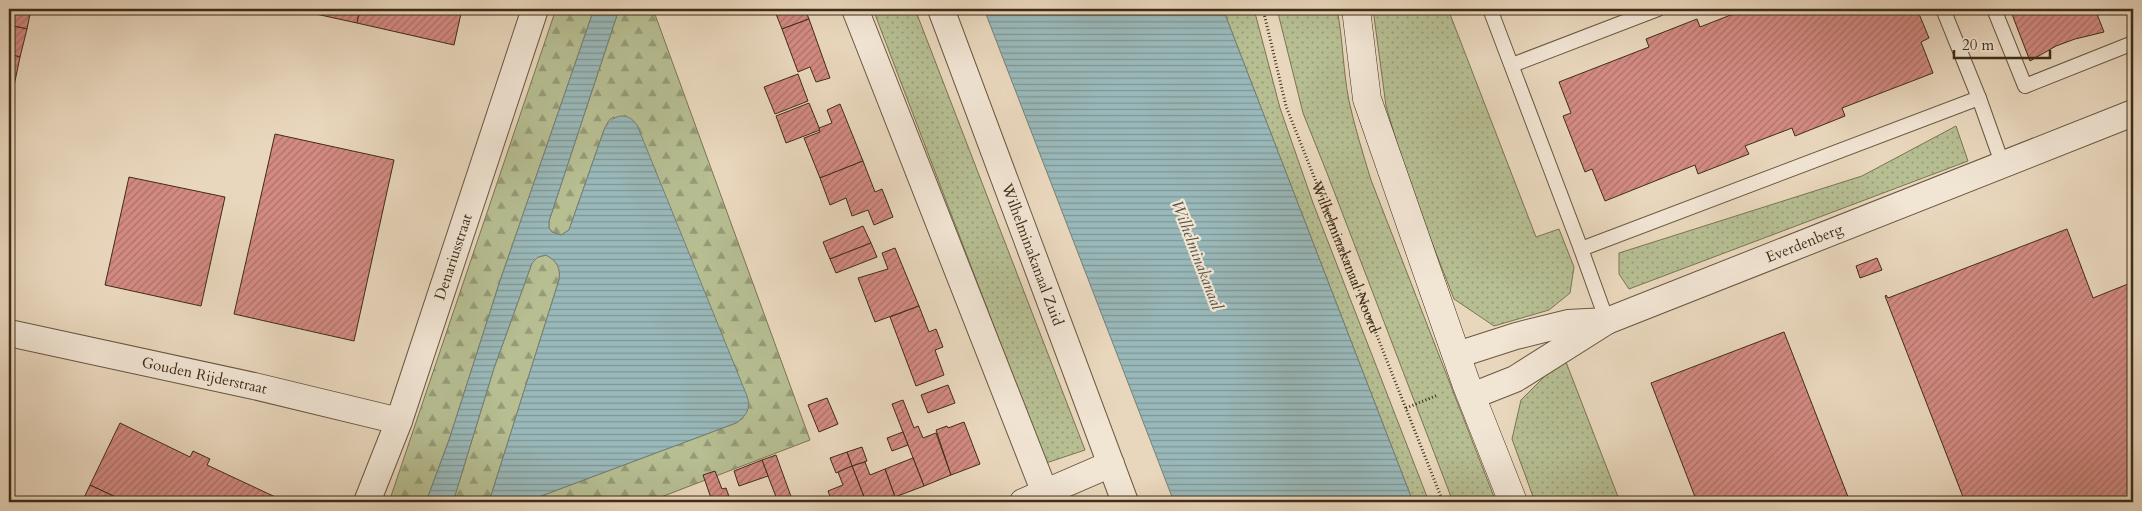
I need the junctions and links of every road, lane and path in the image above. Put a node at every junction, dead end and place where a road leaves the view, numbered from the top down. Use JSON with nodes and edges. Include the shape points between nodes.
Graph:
{"nodes":[{"id":1,"x":535,"y":9,"type":"edge"},
{"id":2,"x":855,"y":9,"type":"edge"},
{"id":3,"x":941,"y":9,"type":"edge"},
{"id":4,"x":1263,"y":9,"type":"edge"},
{"id":5,"x":1356,"y":9,"type":"edge"},
{"id":6,"x":1490,"y":9,"type":"edge"},
{"id":7,"x":1658,"y":9,"type":"edge"},
{"id":8,"x":1943,"y":9,"type":"edge"},
{"id":9,"x":1994,"y":9,"type":"edge"},
{"id":10,"x":2133,"y":43,"type":"edge"},
{"id":11,"x":1512,"y":65,"type":"junction"},
{"id":12,"x":1979,"y":98,"type":"junction"},
{"id":13,"x":2133,"y":113,"type":"edge"},
{"id":14,"x":2002,"y":163,"type":"junction"},
{"id":15,"x":1581,"y":249,"type":"junction"},
{"id":16,"x":1607,"y":321,"type":"junction"},
{"id":17,"x":9,"y":333,"type":"edge"},
{"id":18,"x":1456,"y":355,"type":"junction"},
{"id":19,"x":1472,"y":396,"type":"junction"},
{"id":20,"x":399,"y":421,"type":"junction"},
{"id":21,"x":1111,"y":464,"type":"junction"},
{"id":22,"x":1034,"y":498,"type":"edge"},
{"id":23,"x":367,"y":502,"type":"edge"},
{"id":24,"x":1125,"y":502,"type":"edge"},
{"id":25,"x":1443,"y":502,"type":"edge"},
{"id":26,"x":1513,"y":502,"type":"edge"}],
"edges":[{"from":1,"to":20,"type":"street","name":"Denariusstraat"},
{"from":2,"to":22,"type":"street"},
{"from":3,"to":21,"type":"street","name":"Wilhelminakanaal Zuid"},
{"from":4,"to":25,"type":"path","name":"Wilhelminakanaal Noord","via":[[1286,106]]},
{"from":5,"to":18,"type":"street","via":[[1367,99]]},
{"from":6,"to":11,"type":"lane"},
{"from":7,"to":11,"type":"lane"},
{"from":8,"to":12,"type":"lane"},
{"from":9,"to":10,"type":"lane","via":[[2025,86]]},
{"from":11,"to":15,"type":"lane"},
{"from":12,"to":14,"type":"lane"},
{"from":12,"to":15,"type":"lane"},
{"from":13,"to":14,"type":"street","name":"Everdenberg"},
{"from":14,"to":16,"type":"street","name":"Everdenberg"},
{"from":15,"to":16,"type":"lane"},
{"from":16,"to":18,"type":"street","name":"Everdenberg","via":[[1568,323]]},
{"from":16,"to":19,"type":"street","name":"Everdenberg","via":[[1515,379]]},
{"from":17,"to":20,"type":"street","name":"Gouden Rijderstraat"},
{"from":18,"to":19,"type":"street"},
{"from":19,"to":26,"type":"street"},
{"from":20,"to":23,"type":"street","name":"Denariusstraat"},
{"from":21,"to":22,"type":"street"},
{"from":21,"to":24,"type":"street","name":"Wilhelminakanaal Zuid"}]}
